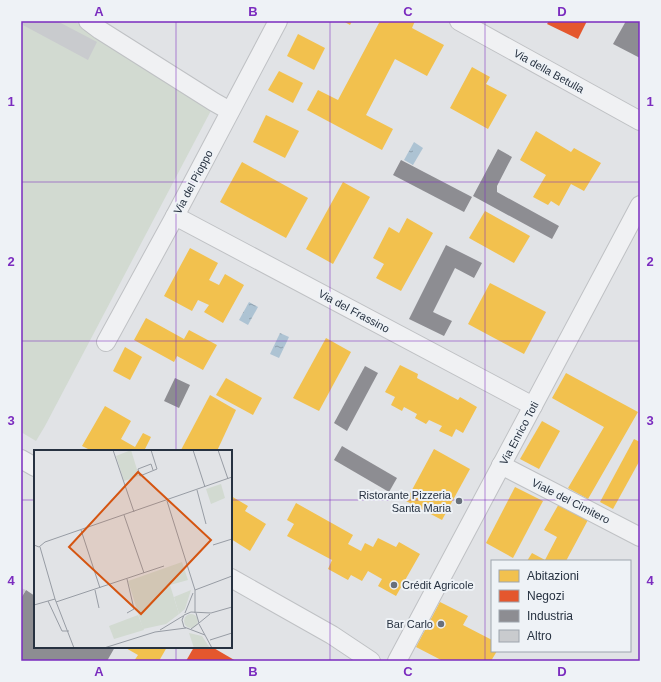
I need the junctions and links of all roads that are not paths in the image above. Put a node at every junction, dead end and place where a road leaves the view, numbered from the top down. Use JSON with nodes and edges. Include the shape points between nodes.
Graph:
{"nodes":[{"id":1,"x":88,"y":21,"type":"edge"},
{"id":2,"x":278,"y":21,"type":"edge"},
{"id":3,"x":458,"y":21,"type":"edge"},
{"id":4,"x":230,"y":111,"type":"junction"},
{"id":5,"x":640,"y":121,"type":"edge"},
{"id":6,"x":640,"y":205,"type":"edge"},
{"id":7,"x":175,"y":216,"type":"junction"},
{"id":8,"x":106,"y":342,"type":"dead end"},
{"id":9,"x":533,"y":406,"type":"junction"},
{"id":10,"x":21,"y":459,"type":"edge"},
{"id":11,"x":501,"y":465,"type":"junction"},
{"id":12,"x":34,"y":466,"type":"edge"},
{"id":13,"x":640,"y":537,"type":"edge"},
{"id":14,"x":232,"y":579,"type":"edge"},
{"id":15,"x":372,"y":661,"type":"edge"},
{"id":16,"x":397,"y":661,"type":"edge"}],
"edges":[{"from":1,"to":4,"type":"street"},
{"from":2,"to":4,"type":"street","name":"Via del Pioppo"},
{"from":3,"to":5,"type":"street","name":"Via della Betulla"},
{"from":4,"to":7,"type":"street","name":"Via del Pioppo"},
{"from":6,"to":9,"type":"street","name":"Via Enrico Toti"},
{"from":7,"to":8,"type":"street","name":"Via del Pioppo"},
{"from":7,"to":9,"type":"street","name":"Via del Frassino"},
{"from":9,"to":11,"type":"street","name":"Via Enrico Toti"},
{"from":10,"to":12,"type":"street"},
{"from":11,"to":13,"type":"street","name":"Viale del Cimitero"},
{"from":11,"to":16,"type":"street","name":"Via Enrico Toti"},
{"from":14,"to":15,"type":"street","via":[[332,635]]}]}
